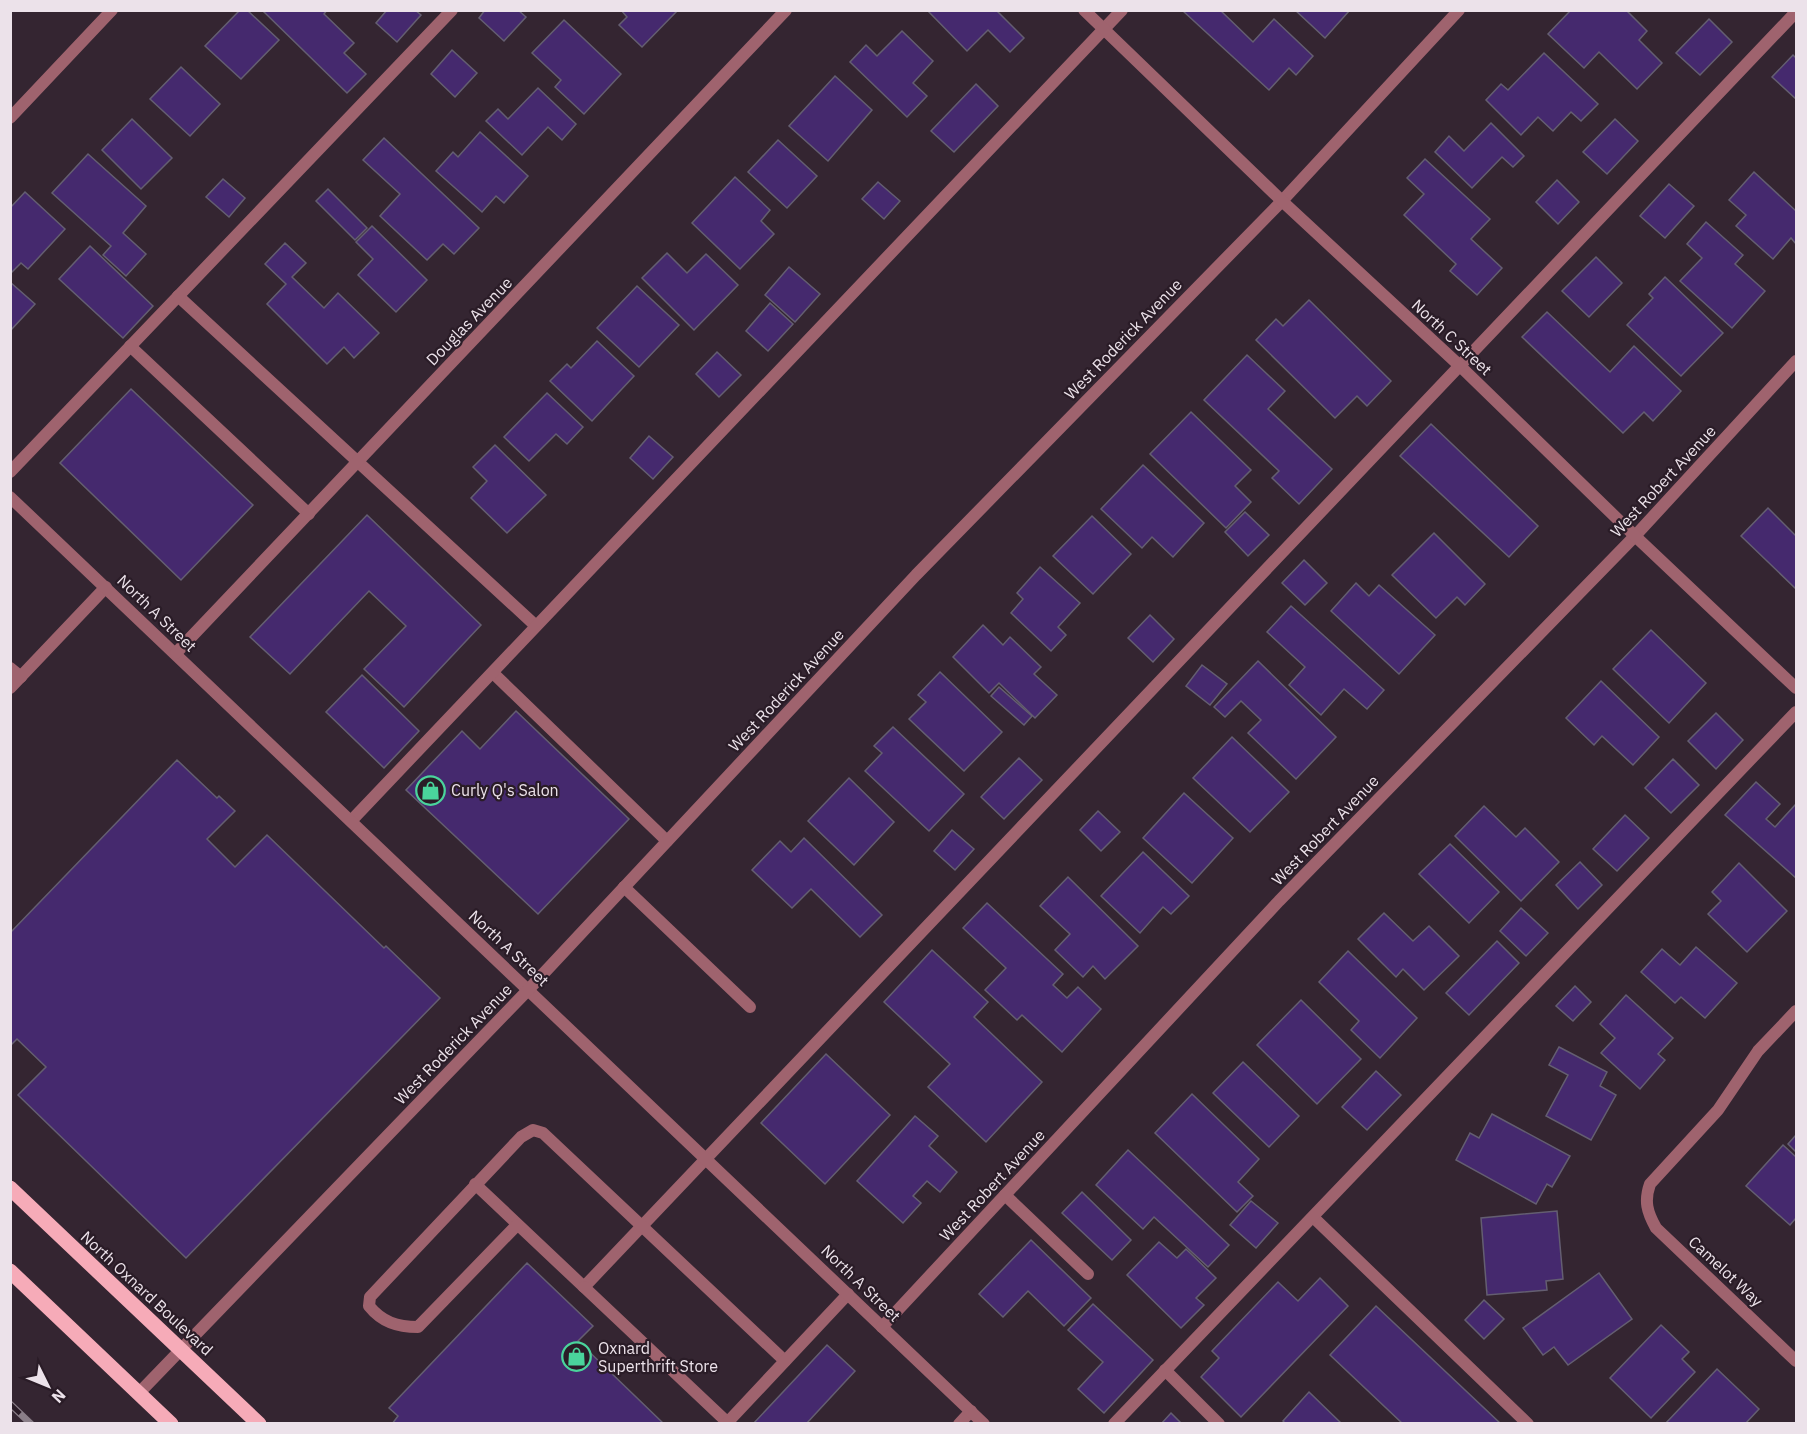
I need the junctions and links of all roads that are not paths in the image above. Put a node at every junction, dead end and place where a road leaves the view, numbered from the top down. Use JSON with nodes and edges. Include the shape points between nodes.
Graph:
{"nodes":[{"id":1,"x":112,"y":10,"type":"edge"},
{"id":2,"x":452,"y":10,"type":"edge"},
{"id":3,"x":786,"y":10,"type":"edge"},
{"id":4,"x":1084,"y":10,"type":"edge"},
{"id":5,"x":1122,"y":10,"type":"edge"},
{"id":6,"x":1459,"y":10,"type":"edge"},
{"id":7,"x":1797,"y":12,"type":"edge"},
{"id":8,"x":1104,"y":29,"type":"junction"},
{"id":9,"x":10,"y":118,"type":"edge"},
{"id":10,"x":1281,"y":201,"type":"junction"},
{"id":11,"x":178,"y":296,"type":"junction"},
{"id":12,"x":130,"y":346,"type":"junction"},
{"id":13,"x":1797,"y":361,"type":"edge"},
{"id":14,"x":1460,"y":366,"type":"junction"},
{"id":15,"x":358,"y":462,"type":"junction"},
{"id":16,"x":10,"y":472,"type":"edge"},
{"id":17,"x":10,"y":497,"type":"edge"},
{"id":18,"x":309,"y":514,"type":"junction"},
{"id":19,"x":1635,"y":536,"type":"junction"},
{"id":20,"x":106,"y":587,"type":"junction"},
{"id":21,"x":536,"y":626,"type":"junction"},
{"id":22,"x":176,"y":654,"type":"junction"},
{"id":23,"x":10,"y":668,"type":"edge"},
{"id":24,"x":493,"y":673,"type":"junction"},
{"id":25,"x":21,"y":677,"type":"junction"},
{"id":26,"x":10,"y":688,"type":"edge"},
{"id":27,"x":1797,"y":688,"type":"edge"},
{"id":28,"x":1797,"y":712,"type":"edge"},
{"id":29,"x":351,"y":821,"type":"junction"},
{"id":30,"x":667,"y":841,"type":"junction"},
{"id":31,"x":624,"y":887,"type":"junction"},
{"id":32,"x":529,"y":989,"type":"junction"},
{"id":33,"x":750,"y":1007,"type":"dead end"},
{"id":34,"x":1797,"y":1011,"type":"edge"},
{"id":35,"x":706,"y":1158,"type":"junction"},
{"id":36,"x":475,"y":1184,"type":"junction"},
{"id":37,"x":10,"y":1188,"type":"edge"},
{"id":38,"x":1005,"y":1195,"type":"junction"},
{"id":39,"x":1314,"y":1218,"type":"junction"},
{"id":40,"x":517,"y":1225,"type":"junction"},
{"id":41,"x":640,"y":1227,"type":"junction"},
{"id":42,"x":10,"y":1271,"type":"edge"},
{"id":43,"x":1088,"y":1274,"type":"dead end"},
{"id":44,"x":584,"y":1287,"type":"junction"},
{"id":45,"x":848,"y":1294,"type":"junction"},
{"id":46,"x":882,"y":1327,"type":"junction"},
{"id":47,"x":181,"y":1349,"type":"junction"},
{"id":48,"x":785,"y":1361,"type":"junction"},
{"id":49,"x":1797,"y":1361,"type":"edge"},
{"id":50,"x":1165,"y":1370,"type":"junction"},
{"id":51,"x":139,"y":1394,"type":"junction"},
{"id":52,"x":971,"y":1411,"type":"junction"},
{"id":53,"x":726,"y":1423,"type":"edge"},
{"id":54,"x":171,"y":1424,"type":"edge"},
{"id":55,"x":259,"y":1424,"type":"edge"},
{"id":56,"x":959,"y":1424,"type":"edge"},
{"id":57,"x":984,"y":1424,"type":"edge"},
{"id":58,"x":1114,"y":1424,"type":"edge"},
{"id":59,"x":1219,"y":1424,"type":"edge"},
{"id":60,"x":1528,"y":1424,"type":"edge"}],
"edges":[{"from":1,"to":9,"type":"street"},
{"from":2,"to":11,"type":"street"},
{"from":3,"to":15,"type":"street","name":"Douglas Avenue"},
{"from":4,"to":8,"type":"street","name":"North C Street"},
{"from":5,"to":8,"type":"street"},
{"from":6,"to":10,"type":"street","name":"West Roderick Avenue"},
{"from":7,"to":14,"type":"street"},
{"from":8,"to":10,"type":"street","name":"North C Street"},
{"from":8,"to":21,"type":"street"},
{"from":10,"to":14,"type":"street","name":"North C Street"},
{"from":10,"to":30,"type":"street","name":"West Roderick Avenue","via":[[916,575]]},
{"from":11,"to":12,"type":"street"},
{"from":11,"to":15,"type":"street"},
{"from":12,"to":16,"type":"street"},
{"from":12,"to":18,"type":"street"},
{"from":13,"to":19,"type":"street","name":"West Robert Avenue"},
{"from":14,"to":19,"type":"street","name":"North C Street"},
{"from":14,"to":35,"type":"street"},
{"from":15,"to":18,"type":"street","name":"Douglas Avenue"},
{"from":15,"to":21,"type":"street"},
{"from":17,"to":20,"type":"street","name":"North A Street"},
{"from":18,"to":22,"type":"street","name":"Douglas Avenue"},
{"from":19,"to":27,"type":"street","name":"North C Street"},
{"from":19,"to":38,"type":"street","name":"West Robert Avenue","via":[[1279,901]]},
{"from":20,"to":22,"type":"street","name":"North A Street"},
{"from":20,"to":25,"type":"street"},
{"from":21,"to":24,"type":"street"},
{"from":22,"to":29,"type":"street","name":"North A Street"},
{"from":23,"to":25,"type":"street"},
{"from":24,"to":29,"type":"street"},
{"from":24,"to":30,"type":"street"},
{"from":25,"to":26,"type":"street"},
{"from":28,"to":39,"type":"street"},
{"from":29,"to":32,"type":"street","name":"North A Street"},
{"from":30,"to":31,"type":"street","name":"West Roderick Avenue"},
{"from":31,"to":32,"type":"street","name":"West Roderick Avenue"},
{"from":31,"to":33,"type":"street"},
{"from":32,"to":35,"type":"street","name":"North A Street"},
{"from":32,"to":47,"type":"street","name":"West Roderick Avenue"},
{"from":34,"to":49,"type":"street","name":"Camelot Way","via":[[1758,1051],[1718,1110],[1650,1184],[1645,1198],[1648,1215],[1656,1228]]},
{"from":35,"to":41,"type":"street"},
{"from":35,"to":45,"type":"street","name":"North A Street"},
{"from":36,"to":40,"type":"street"},
{"from":36,"to":40,"type":"street","via":[[370,1297],[369,1306],[379,1318],[402,1327],[418,1327]]},
{"from":36,"to":41,"type":"street","via":[[521,1137],[533,1130],[543,1133]]},
{"from":37,"to":47,"type":"main road","name":"North Oxnard Boulevard"},
{"from":38,"to":43,"type":"street"},
{"from":38,"to":46,"type":"street","name":"West Robert Avenue"},
{"from":39,"to":50,"type":"street"},
{"from":39,"to":60,"type":"street"},
{"from":40,"to":44,"type":"street"},
{"from":41,"to":44,"type":"street"},
{"from":41,"to":48,"type":"street"},
{"from":42,"to":51,"type":"main road"},
{"from":44,"to":53,"type":"street"},
{"from":45,"to":46,"type":"street","name":"North A Street"},
{"from":45,"to":48,"type":"street"},
{"from":46,"to":52,"type":"street","name":"North A Street"},
{"from":47,"to":51,"type":"street","name":"West Roderick Avenue"},
{"from":47,"to":55,"type":"main road","name":"North Oxnard Boulevard"},
{"from":48,"to":53,"type":"street"},
{"from":50,"to":58,"type":"street"},
{"from":50,"to":59,"type":"street"},
{"from":51,"to":54,"type":"main road"},
{"from":52,"to":56,"type":"street"},
{"from":52,"to":57,"type":"street","name":"North A Street"}]}
